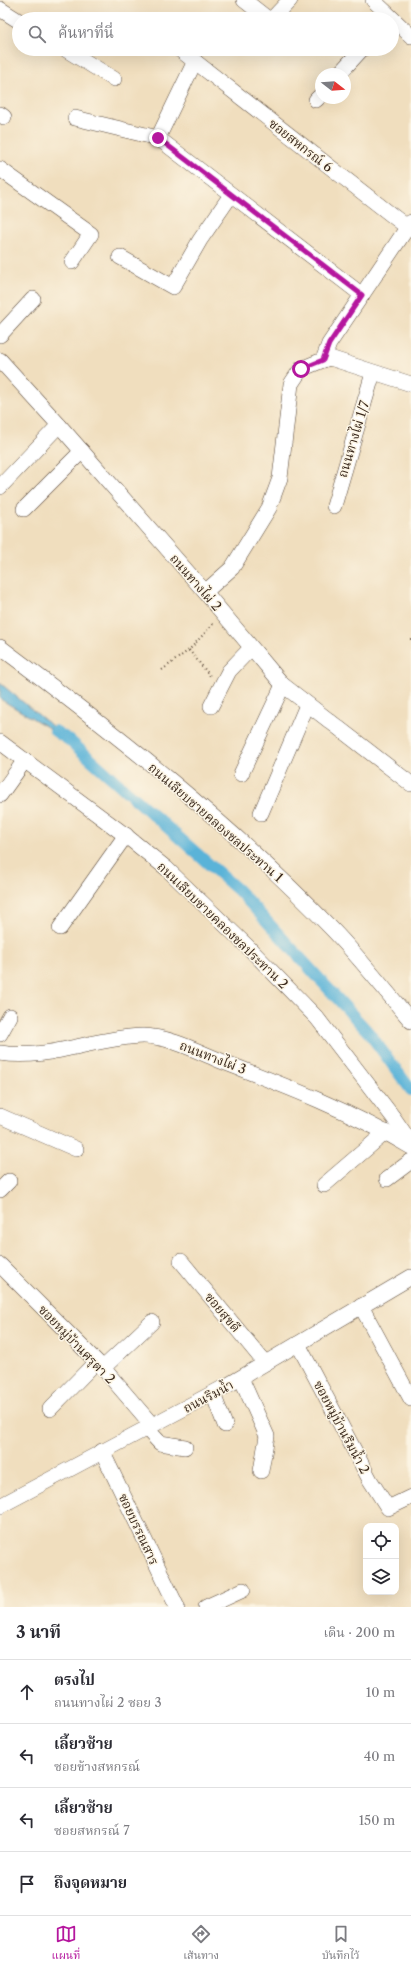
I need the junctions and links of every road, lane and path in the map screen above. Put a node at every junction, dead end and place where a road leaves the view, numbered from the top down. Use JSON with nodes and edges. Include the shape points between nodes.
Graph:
{"nodes":[{"id":1,"x":244,"y":0,"type":"edge"},
{"id":2,"x":290,"y":0,"type":"edge"},
{"id":3,"x":373,"y":0,"type":"edge"},
{"id":4,"x":0,"y":9,"type":"edge"},
{"id":5,"x":259,"y":12,"type":"edge"},
{"id":6,"x":279,"y":12,"type":"edge"},
{"id":7,"x":384,"y":12,"type":"edge"},
{"id":8,"x":12,"y":17,"type":"edge"},
{"id":9,"x":399,"y":26,"type":"edge"},
{"id":10,"x":411,"y":36,"type":"edge"},
{"id":11,"x":76,"y":56,"type":"edge"},
{"id":12,"x":188,"y":56,"type":"edge"},
{"id":13,"x":356,"y":56,"type":"edge"},
{"id":14,"x":195,"y":61,"type":"junction"},
{"id":15,"x":345,"y":68,"type":"edge"},
{"id":16,"x":114,"y":79,"type":"dead end"},
{"id":17,"x":75,"y":118,"type":"dead end"},
{"id":18,"x":158,"y":138,"type":"junction"},
{"id":19,"x":0,"y":169,"type":"edge"},
{"id":20,"x":231,"y":194,"type":"junction"},
{"id":21,"x":409,"y":224,"type":"edge"},
{"id":22,"x":120,"y":257,"type":"dead end"},
{"id":23,"x":72,"y":262,"type":"dead end"},
{"id":24,"x":362,"y":295,"type":"junction"},
{"id":25,"x":33,"y":299,"type":"dead end"},
{"id":26,"x":0,"y":335,"type":"edge"},
{"id":27,"x":327,"y":359,"type":"junction"},
{"id":28,"x":0,"y":360,"type":"edge"},
{"id":29,"x":373,"y":373,"type":"junction"},
{"id":30,"x":411,"y":384,"type":"edge"},
{"id":31,"x":59,"y":425,"type":"junction"},
{"id":32,"x":82,"y":451,"type":"junction"},
{"id":33,"x":0,"y":487,"type":"edge"},
{"id":34,"x":334,"y":506,"type":"dead end"},
{"id":35,"x":24,"y":509,"type":"dead end"},
{"id":36,"x":205,"y":592,"type":"junction"},
{"id":37,"x":223,"y":613,"type":"junction"},
{"id":38,"x":0,"y":647,"type":"edge"},
{"id":39,"x":251,"y":648,"type":"junction"},
{"id":40,"x":189,"y":650,"type":"junction"},
{"id":41,"x":162,"y":670,"type":"dead end"},
{"id":42,"x":282,"y":684,"type":"junction"},
{"id":43,"x":221,"y":688,"type":"junction"},
{"id":44,"x":307,"y":705,"type":"junction"},
{"id":45,"x":212,"y":706,"type":"dead end"},
{"id":46,"x":0,"y":742,"type":"edge"},
{"id":47,"x":25,"y":760,"type":"junction"},
{"id":48,"x":241,"y":774,"type":"dead end"},
{"id":49,"x":411,"y":784,"type":"edge"},
{"id":50,"x":0,"y":794,"type":"edge"},
{"id":51,"x":261,"y":813,"type":"dead end"},
{"id":52,"x":126,"y":836,"type":"junction"},
{"id":53,"x":60,"y":928,"type":"dead end"},
{"id":54,"x":10,"y":1016,"type":"dead end"},
{"id":55,"x":411,"y":1021,"type":"edge"},
{"id":56,"x":0,"y":1034,"type":"edge"},
{"id":57,"x":0,"y":1053,"type":"edge"},
{"id":58,"x":0,"y":1116,"type":"edge"},
{"id":59,"x":386,"y":1132,"type":"junction"},
{"id":60,"x":411,"y":1143,"type":"edge"},
{"id":61,"x":411,"y":1147,"type":"edge"},
{"id":62,"x":76,"y":1149,"type":"dead end"},
{"id":63,"x":411,"y":1161,"type":"edge"},
{"id":64,"x":387,"y":1179,"type":"dead end"},
{"id":65,"x":324,"y":1186,"type":"dead end"},
{"id":66,"x":181,"y":1261,"type":"dead end"},
{"id":67,"x":0,"y":1265,"type":"edge"},
{"id":68,"x":411,"y":1277,"type":"edge"},
{"id":69,"x":361,"y":1306,"type":"junction"},
{"id":70,"x":152,"y":1322,"type":"dead end"},
{"id":71,"x":298,"y":1344,"type":"junction"},
{"id":72,"x":266,"y":1363,"type":"junction"},
{"id":73,"x":99,"y":1365,"type":"junction"},
{"id":74,"x":241,"y":1378,"type":"junction"},
{"id":75,"x":213,"y":1394,"type":"junction"},
{"id":76,"x":411,"y":1399,"type":"edge"},
{"id":77,"x":50,"y":1409,"type":"dead end"},
{"id":78,"x":225,"y":1425,"type":"dead end"},
{"id":79,"x":149,"y":1426,"type":"junction"},
{"id":80,"x":185,"y":1447,"type":"dead end"},
{"id":81,"x":102,"y":1451,"type":"junction"},
{"id":82,"x":261,"y":1471,"type":"dead end"},
{"id":83,"x":411,"y":1497,"type":"edge"},
{"id":84,"x":0,"y":1506,"type":"edge"},
{"id":85,"x":243,"y":1590,"type":"dead end"},
{"id":86,"x":177,"y":1607,"type":"edge"},
{"id":87,"x":206,"y":1607,"type":"edge"}],
"edges":[{"from":1,"to":5,"type":"street"},
{"from":2,"to":6,"type":"street"},
{"from":3,"to":7,"type":"street"},
{"from":4,"to":8,"type":"street"},
{"from":9,"to":10,"type":"street"},
{"from":11,"to":16,"type":"street"},
{"from":12,"to":14,"type":"street","name":"ซอยสหกรณ์ 6"},
{"from":13,"to":15,"type":"street"},
{"from":14,"to":18,"type":"street"},
{"from":14,"to":21,"type":"street","name":"ซอยสหกรณ์ 6"},
{"from":17,"to":18,"type":"street"},
{"from":18,"to":20,"type":"street"},
{"from":19,"to":23,"type":"street","via":[[91,234]]},
{"from":20,"to":22,"type":"street","via":[[173,287]]},
{"from":20,"to":24,"type":"street"},
{"from":21,"to":24,"type":"street"},
{"from":24,"to":27,"type":"street","via":[[329,344]]},
{"from":25,"to":26,"type":"street"},
{"from":27,"to":29,"type":"street"},
{"from":27,"to":36,"type":"street","via":[[301,369],[291,384],[280,478],[269,508],[232,568]]},
{"from":28,"to":31,"type":"street","name":"ถนนทางไผ่ 2"},
{"from":29,"to":30,"type":"street"},
{"from":29,"to":34,"type":"street","name":"ถนนทางไผ่ 1/7"},
{"from":31,"to":32,"type":"street","name":"ถนนทางไผ่ 2"},
{"from":31,"to":33,"type":"street"},
{"from":32,"to":35,"type":"street"},
{"from":32,"to":36,"type":"street","name":"ถนนทางไผ่ 2"},
{"from":36,"to":37,"type":"street","name":"ถนนทางไผ่ 2"},
{"from":37,"to":39,"type":"street","name":"ถนนทางไผ่ 2"},
{"from":37,"to":40,"type":"path"},
{"from":38,"to":55,"type":"street","name":"ถนนเลียบชายคลองชลประทาน 1","via":[[98,720],[256,854],[332,930]]},
{"from":39,"to":42,"type":"street","name":"ถนนทางไผ่ 2"},
{"from":39,"to":43,"type":"street","via":[[229,671]]},
{"from":40,"to":41,"type":"path"},
{"from":40,"to":43,"type":"path"},
{"from":42,"to":44,"type":"street","name":"ถนนทางไผ่ 2"},
{"from":42,"to":48,"type":"street"},
{"from":43,"to":45,"type":"street"},
{"from":44,"to":49,"type":"street","name":"ถนนทางไผ่ 2"},
{"from":44,"to":51,"type":"street"},
{"from":46,"to":47,"type":"street","name":"ถนนเลียบชายคลองชลประทาน 2"},
{"from":47,"to":50,"type":"street"},
{"from":47,"to":52,"type":"street","name":"ถนนเลียบชายคลองชลประทาน 2"},
{"from":52,"to":53,"type":"street"},
{"from":52,"to":60,"type":"street","name":"ถนนเลียบชายคลองชลประทาน 2","via":[[171,873],[317,1018]]},
{"from":54,"to":56,"type":"street"},
{"from":57,"to":59,"type":"street","name":"ถนนทางไผ่ 3","via":[[33,1054],[118,1037],[146,1036],[175,1043],[317,1098]]},
{"from":58,"to":62,"type":"street"},
{"from":59,"to":61,"type":"street","name":"ถนนทางไผ่ 3"},
{"from":59,"to":65,"type":"street"},
{"from":63,"to":64,"type":"street"},
{"from":66,"to":72,"type":"street","name":"ซอยสุขดี"},
{"from":67,"to":73,"type":"street","name":"ซอยหมู่บ้านศรุตา 2"},
{"from":68,"to":69,"type":"street","name":"ถนนริมน้ำ"},
{"from":69,"to":71,"type":"street","name":"ถนนริมน้ำ"},
{"from":69,"to":76,"type":"street"},
{"from":70,"to":73,"type":"street"},
{"from":71,"to":72,"type":"street","name":"ถนนริมน้ำ"},
{"from":71,"to":83,"type":"street","name":"ซอยหมู่บ้านริมน้ำ 2","via":[[370,1480],[388,1508]]},
{"from":72,"to":74,"type":"street","name":"ถนนริมน้ำ"},
{"from":73,"to":77,"type":"street"},
{"from":73,"to":79,"type":"street","name":"ซอยหมู่บ้านศรุตา 2"},
{"from":74,"to":75,"type":"street","name":"ถนนริมน้ำ"},
{"from":74,"to":82,"type":"street","via":[[267,1436]]},
{"from":75,"to":78,"type":"street"},
{"from":75,"to":79,"type":"street","name":"ถนนริมน้ำ"},
{"from":79,"to":80,"type":"street","name":"ซอยหมู่บ้านศรุตา 2","via":[[160,1443]]},
{"from":79,"to":81,"type":"street","name":"ถนนริมน้ำ"},
{"from":81,"to":84,"type":"street","name":"ถนนริมน้ำ"},
{"from":81,"to":86,"type":"street","name":"ซอยบรรณสาร"},
{"from":85,"to":87,"type":"street"}]}
